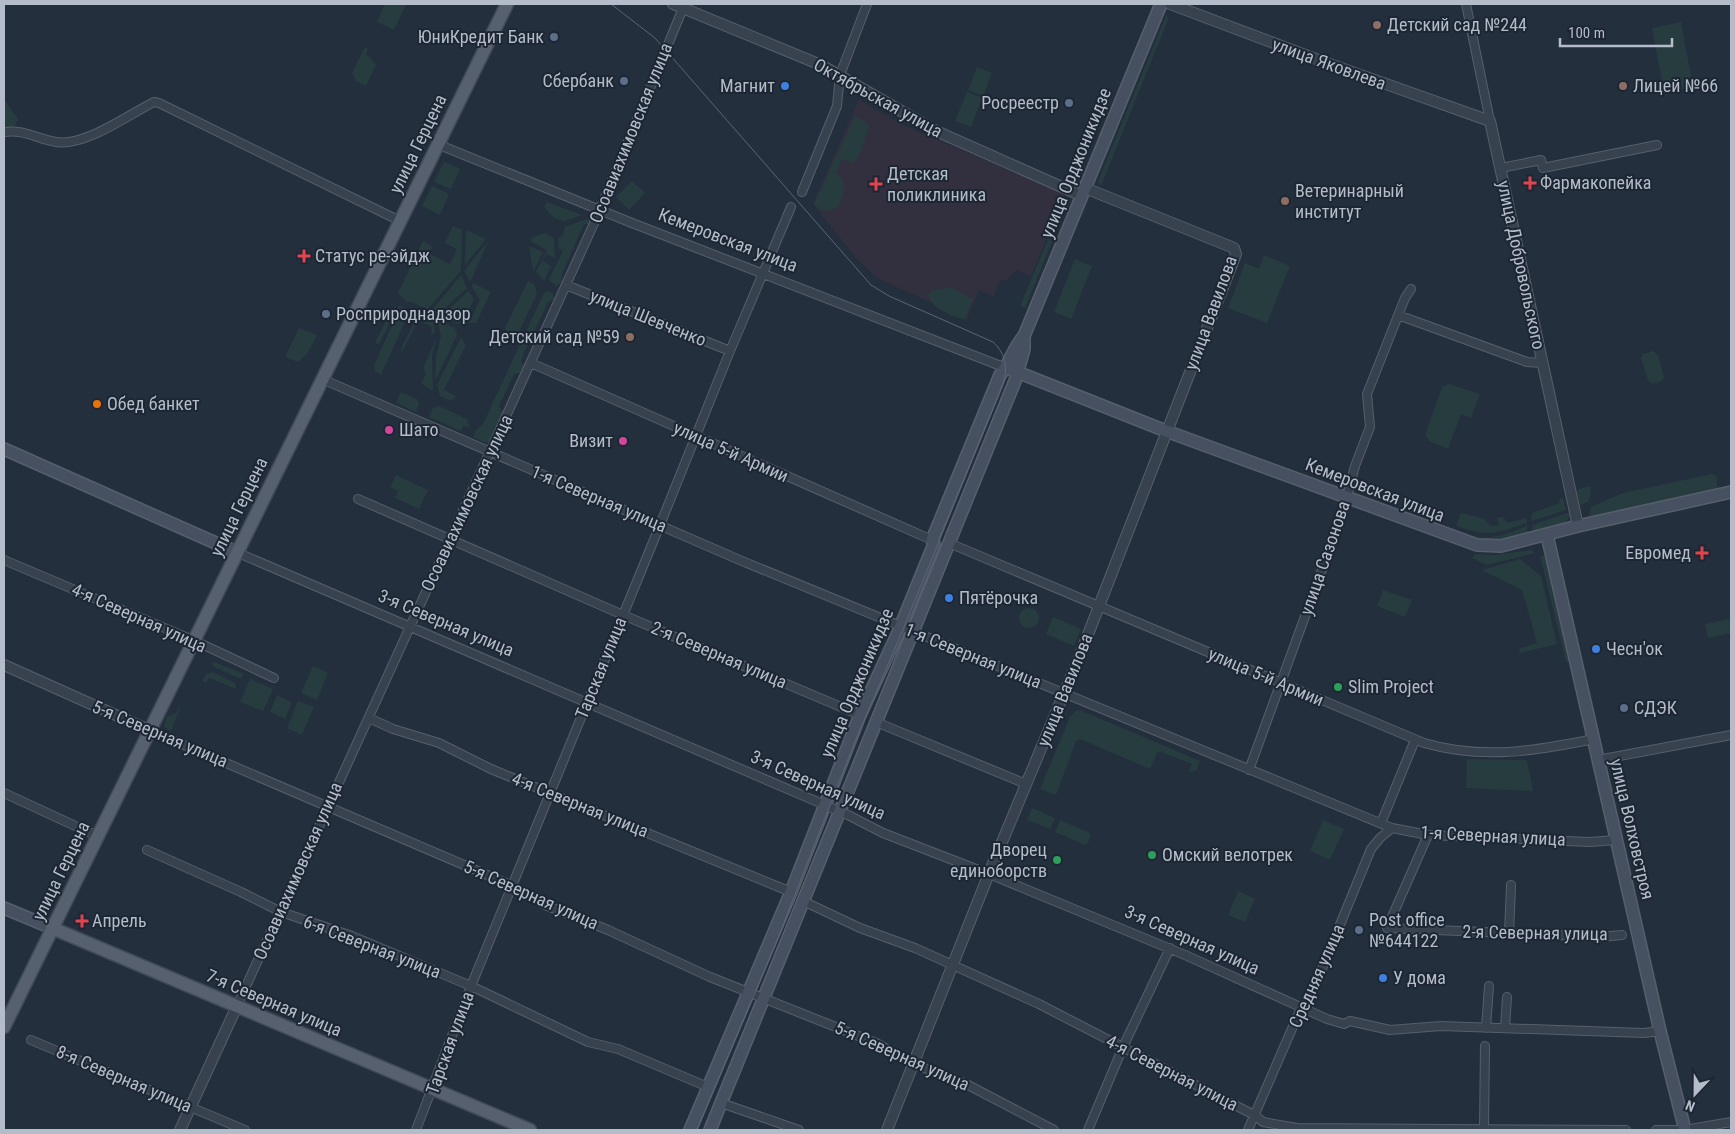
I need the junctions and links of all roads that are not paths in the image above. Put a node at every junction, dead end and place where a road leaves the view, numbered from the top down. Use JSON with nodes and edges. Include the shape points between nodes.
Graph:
{"nodes":[{"id":1,"x":508,"y":4,"type":"edge"},
{"id":2,"x":867,"y":4,"type":"edge"},
{"id":3,"x":1161,"y":4,"type":"edge"},
{"id":4,"x":1170,"y":4,"type":"edge"},
{"id":5,"x":1466,"y":4,"type":"edge"},
{"id":6,"x":678,"y":6,"type":"edge"},
{"id":7,"x":840,"y":74,"type":"junction"},
{"id":8,"x":1490,"y":120,"type":"junction"},
{"id":9,"x":4,"y":132,"type":"edge"},
{"id":10,"x":437,"y":144,"type":"junction"},
{"id":11,"x":1658,"y":145,"type":"dead end"},
{"id":12,"x":1501,"y":168,"type":"junction"},
{"id":13,"x":802,"y":192,"type":"dead end"},
{"id":14,"x":1084,"y":192,"type":"junction"},
{"id":15,"x":791,"y":207,"type":"dead end"},
{"id":16,"x":600,"y":209,"type":"junction"},
{"id":17,"x":400,"y":221,"type":"junction"},
{"id":18,"x":1234,"y":248,"type":"joint"},
{"id":19,"x":764,"y":272,"type":"junction"},
{"id":20,"x":566,"y":285,"type":"junction"},
{"id":21,"x":1411,"y":289,"type":"dead end"},
{"id":22,"x":1398,"y":315,"type":"junction"},
{"id":23,"x":1024,"y":336,"type":"junction"},
{"id":24,"x":730,"y":351,"type":"junction"},
{"id":25,"x":531,"y":363,"type":"junction"},
{"id":26,"x":1542,"y":363,"type":"junction"},
{"id":27,"x":1006,"y":368,"type":"junction"},
{"id":28,"x":1018,"y":372,"type":"junction"},
{"id":29,"x":322,"y":379,"type":"junction"},
{"id":30,"x":1166,"y":431,"type":"junction"},
{"id":31,"x":696,"y":436,"type":"junction"},
{"id":32,"x":4,"y":449,"type":"edge"},
{"id":33,"x":490,"y":452,"type":"junction"},
{"id":34,"x":1731,"y":492,"type":"edge"},
{"id":35,"x":358,"y":498,"type":"dead end"},
{"id":36,"x":1346,"y":498,"type":"junction"},
{"id":37,"x":660,"y":525,"type":"junction"},
{"id":38,"x":1578,"y":526,"type":"junction"},
{"id":39,"x":1548,"y":535,"type":"junction"},
{"id":40,"x":450,"y":540,"type":"junction"},
{"id":41,"x":932,"y":540,"type":"junction"},
{"id":42,"x":949,"y":544,"type":"junction"},
{"id":43,"x":236,"y":552,"type":"junction"},
{"id":44,"x":4,"y":560,"type":"edge"},
{"id":45,"x":1098,"y":607,"type":"junction"},
{"id":46,"x":623,"y":615,"type":"junction"},
{"id":47,"x":900,"y":626,"type":"junction"},
{"id":48,"x":410,"y":627,"type":"junction"},
{"id":49,"x":913,"y":631,"type":"junction"},
{"id":50,"x":193,"y":640,"type":"junction"},
{"id":51,"x":4,"y":665,"type":"edge"},
{"id":52,"x":274,"y":678,"type":"dead end"},
{"id":53,"x":1282,"y":684,"type":"junction"},
{"id":54,"x":1064,"y":693,"type":"junction"},
{"id":55,"x":587,"y":703,"type":"junction"},
{"id":56,"x":860,"y":715,"type":"junction"},
{"id":57,"x":369,"y":718,"type":"junction"},
{"id":58,"x":876,"y":722,"type":"junction"},
{"id":59,"x":149,"y":730,"type":"junction"},
{"id":60,"x":1731,"y":735,"type":"edge"},
{"id":61,"x":1594,"y":739,"type":"junction"},
{"id":62,"x":1415,"y":740,"type":"junction"},
{"id":63,"x":1598,"y":760,"type":"junction"},
{"id":64,"x":1249,"y":770,"type":"junction"},
{"id":65,"x":1026,"y":784,"type":"junction"},
{"id":66,"x":550,"y":792,"type":"junction"},
{"id":67,"x":4,"y":793,"type":"edge"},
{"id":68,"x":327,"y":805,"type":"junction"},
{"id":69,"x":826,"y":806,"type":"junction"},
{"id":70,"x":840,"y":812,"type":"junction"},
{"id":71,"x":1381,"y":823,"type":"junction"},
{"id":72,"x":1392,"y":828,"type":"junction"},
{"id":73,"x":1428,"y":835,"type":"junction"},
{"id":74,"x":97,"y":836,"type":"junction"},
{"id":75,"x":1615,"y":840,"type":"junction"},
{"id":76,"x":147,"y":850,"type":"dead end"},
{"id":77,"x":989,"y":874,"type":"junction"},
{"id":78,"x":1511,"y":885,"type":"dead end"},
{"id":79,"x":513,"y":886,"type":"junction"},
{"id":80,"x":791,"y":892,"type":"junction"},
{"id":81,"x":803,"y":901,"type":"junction"},
{"id":82,"x":4,"y":908,"type":"edge"},
{"id":83,"x":280,"y":912,"type":"junction"},
{"id":84,"x":52,"y":928,"type":"junction"},
{"id":85,"x":1509,"y":934,"type":"junction"},
{"id":86,"x":1622,"y":934,"type":"dead end"},
{"id":87,"x":1170,"y":948,"type":"junction"},
{"id":88,"x":953,"y":965,"type":"junction"},
{"id":89,"x":471,"y":986,"type":"junction"},
{"id":90,"x":1489,"y":986,"type":"dead end"},
{"id":91,"x":749,"y":992,"type":"junction"},
{"id":92,"x":764,"y":998,"type":"junction"},
{"id":93,"x":1507,"y":998,"type":"dead end"},
{"id":94,"x":237,"y":1006,"type":"junction"},
{"id":95,"x":1301,"y":1008,"type":"junction"},
{"id":96,"x":4,"y":1027,"type":"edge"},
{"id":97,"x":1486,"y":1028,"type":"junction"},
{"id":98,"x":1505,"y":1028,"type":"junction"},
{"id":99,"x":1660,"y":1032,"type":"junction"},
{"id":100,"x":31,"y":1040,"type":"dead end"},
{"id":101,"x":1485,"y":1046,"type":"dead end"},
{"id":102,"x":1123,"y":1047,"type":"junction"},
{"id":103,"x":914,"y":1064,"type":"junction"},
{"id":104,"x":708,"y":1088,"type":"junction"},
{"id":105,"x":433,"y":1089,"type":"junction"},
{"id":106,"x":721,"y":1103,"type":"junction"},
{"id":107,"x":190,"y":1107,"type":"junction"},
{"id":108,"x":1256,"y":1116,"type":"junction"},
{"id":109,"x":1731,"y":1122,"type":"edge"},
{"id":110,"x":1484,"y":1128,"type":"junction"},
{"id":111,"x":180,"y":1130,"type":"edge"},
{"id":112,"x":245,"y":1130,"type":"edge"},
{"id":113,"x":416,"y":1130,"type":"edge"},
{"id":114,"x":530,"y":1130,"type":"edge"},
{"id":115,"x":690,"y":1130,"type":"edge"},
{"id":116,"x":710,"y":1130,"type":"edge"},
{"id":117,"x":799,"y":1130,"type":"edge"},
{"id":118,"x":887,"y":1130,"type":"edge"},
{"id":119,"x":1054,"y":1130,"type":"edge"},
{"id":120,"x":1088,"y":1130,"type":"edge"},
{"id":121,"x":1248,"y":1130,"type":"edge"},
{"id":122,"x":1626,"y":1130,"type":"edge"},
{"id":123,"x":1656,"y":1130,"type":"edge"},
{"id":124,"x":1685,"y":1130,"type":"edge"}],
"edges":[{"from":1,"to":10,"type":"main road","name":"улица Герцена"},
{"from":2,"to":7,"type":"street"},
{"from":3,"to":14,"type":"main road","name":"улица Орджоникидзе"},
{"from":4,"to":8,"type":"street","name":"улица Яковлева"},
{"from":5,"to":8,"type":"street","name":"улица Добровольского"},
{"from":6,"to":7,"type":"street","name":"Октябрьская улица"},
{"from":6,"to":16,"type":"street","name":"Осоавиахимовская улица"},
{"from":7,"to":13,"type":"street","via":[[838,106]]},
{"from":7,"to":14,"type":"street","name":"Октябрьская улица","via":[[936,131]]},
{"from":8,"to":12,"type":"street","name":"улица Добровольского"},
{"from":9,"to":17,"type":"street","via":[[14,130],[57,143],[76,143],[159,102]]},
{"from":10,"to":16,"type":"street","name":"Кемеровская улица"},
{"from":10,"to":17,"type":"main road","name":"улица Герцена"},
{"from":11,"to":12,"type":"street","via":[[1542,168],[1541,160]]},
{"from":12,"to":26,"type":"street","name":"улица Добровольского"},
{"from":14,"to":18,"type":"street","name":"Октябрьская улица"},
{"from":14,"to":23,"type":"main road","name":"улица Орджоникидзе"},
{"from":15,"to":19,"type":"street","name":"Тарская улица"},
{"from":16,"to":19,"type":"street","name":"Кемеровская улица"},
{"from":16,"to":20,"type":"street","name":"Осоавиахимовская улица"},
{"from":17,"to":29,"type":"main road","name":"улица Герцена"},
{"from":18,"to":30,"type":"street","name":"улица Вавилова","via":[[1236,254]]},
{"from":19,"to":24,"type":"street","name":"Тарская улица"},
{"from":19,"to":27,"type":"street","name":"Кемеровская улица"},
{"from":20,"to":24,"type":"street","name":"улица Шевченко"},
{"from":20,"to":25,"type":"street","name":"Осоавиахимовская улица"},
{"from":21,"to":22,"type":"street","name":"улица Сазонова"},
{"from":22,"to":26,"type":"street","via":[[1528,362]]},
{"from":22,"to":36,"type":"street","name":"улица Сазонова","via":[[1367,394],[1370,427]]},
{"from":23,"to":27,"type":"main road","name":"улица Орджоникидзе"},
{"from":23,"to":28,"type":"main road","name":"улица Орджоникидзе"},
{"from":24,"to":31,"type":"street","name":"Тарская улица"},
{"from":25,"to":31,"type":"street","name":"улица 5-й Армии"},
{"from":25,"to":33,"type":"street","name":"Осоавиахимовская улица"},
{"from":26,"to":38,"type":"street","name":"улица Добровольского"},
{"from":27,"to":28,"type":"main road","name":"Кемеровская улица"},
{"from":27,"to":41,"type":"main road","name":"улица Орджоникидзе","via":[[1000,375]]},
{"from":28,"to":30,"type":"main road","name":"Кемеровская улица"},
{"from":28,"to":42,"type":"main road","name":"улица Орджоникидзе"},
{"from":29,"to":33,"type":"street","name":"1-я Северная улица"},
{"from":29,"to":43,"type":"main road","name":"улица Герцена"},
{"from":30,"to":36,"type":"main road","name":"Кемеровская улица"},
{"from":30,"to":45,"type":"street","name":"улица Вавилова"},
{"from":31,"to":37,"type":"street","name":"Тарская улица"},
{"from":31,"to":41,"type":"street","name":"улица 5-й Армии"},
{"from":32,"to":43,"type":"main road","name":"3-я Северная улица"},
{"from":33,"to":37,"type":"street","name":"1-я Северная улица"},
{"from":33,"to":40,"type":"street","name":"Осоавиахимовская улица"},
{"from":34,"to":38,"type":"main road","name":"Кемеровская улица"},
{"from":35,"to":40,"type":"street","name":"2-я Северная улица"},
{"from":36,"to":39,"type":"main road","name":"Кемеровская улица","via":[[1476,546],[1501,546]]},
{"from":36,"to":53,"type":"street","name":"улица Сазонова"},
{"from":37,"to":46,"type":"street","name":"Тарская улица"},
{"from":37,"to":47,"type":"street","name":"1-я Северная улица"},
{"from":38,"to":39,"type":"main road","name":"Кемеровская улица"},
{"from":39,"to":61,"type":"main road","name":"улица Волховстроя"},
{"from":40,"to":46,"type":"street","name":"2-я Северная улица"},
{"from":40,"to":48,"type":"street","name":"Осоавиахимовская улица"},
{"from":41,"to":47,"type":"main road","name":"улица Орджоникидзе","via":[[934,544]]},
{"from":42,"to":45,"type":"street","name":"улица 5-й Армии"},
{"from":42,"to":49,"type":"main road","name":"улица Орджоникидзе"},
{"from":43,"to":48,"type":"street","name":"3-я Северная улица"},
{"from":43,"to":50,"type":"main road","name":"улица Герцена"},
{"from":44,"to":50,"type":"street","name":"4-я Северная улица"},
{"from":45,"to":53,"type":"street","name":"улица 5-й Армии"},
{"from":45,"to":54,"type":"street","name":"улица Вавилова"},
{"from":46,"to":55,"type":"street","name":"Тарская улица"},
{"from":46,"to":56,"type":"street","name":"2-я Северная улица"},
{"from":47,"to":49,"type":"street","name":"1-я Северная улица"},
{"from":47,"to":56,"type":"main road","name":"улица Орджоникидзе"},
{"from":48,"to":55,"type":"street","name":"3-я Северная улица"},
{"from":48,"to":57,"type":"street","name":"Осоавиахимовская улица"},
{"from":49,"to":54,"type":"street","name":"1-я Северная улица"},
{"from":49,"to":58,"type":"main road","name":"улица Орджоникидзе"},
{"from":50,"to":52,"type":"street","name":"4-я Северная улица"},
{"from":50,"to":59,"type":"main road","name":"улица Герцена"},
{"from":51,"to":59,"type":"street","name":"5-я Северная улица"},
{"from":53,"to":62,"type":"street","name":"улица 5-й Армии"},
{"from":53,"to":64,"type":"street","name":"улица Сазонова"},
{"from":54,"to":64,"type":"street","name":"1-я Северная улица"},
{"from":54,"to":65,"type":"street","name":"улица Вавилова"},
{"from":55,"to":66,"type":"street","name":"Тарская улица"},
{"from":55,"to":69,"type":"street","name":"3-я Северная улица"},
{"from":56,"to":69,"type":"main road","name":"улица Орджоникидзе"},
{"from":57,"to":66,"type":"street","name":"4-я Северная улица","via":[[439,743],[491,769]]},
{"from":57,"to":68,"type":"street","name":"Осоавиахимовская улица"},
{"from":58,"to":65,"type":"street"},
{"from":58,"to":70,"type":"main road","name":"улица Орджоникидзе"},
{"from":59,"to":68,"type":"street","name":"5-я Северная улица"},
{"from":59,"to":74,"type":"main road","name":"улица Герцена"},
{"from":60,"to":63,"type":"street"},
{"from":61,"to":62,"type":"street","name":"улица 5-й Армии","via":[[1530,751],[1479,753],[1450,750]]},
{"from":61,"to":63,"type":"main road","name":"улица Волховстроя"},
{"from":62,"to":71,"type":"street"},
{"from":63,"to":75,"type":"main road","name":"улица Волховстроя"},
{"from":64,"to":71,"type":"street","name":"1-я Северная улица"},
{"from":65,"to":77,"type":"street","name":"улица Вавилова"},
{"from":66,"to":79,"type":"street","name":"Тарская улица"},
{"from":66,"to":80,"type":"street","name":"4-я Северная улица"},
{"from":67,"to":74,"type":"street"},
{"from":68,"to":79,"type":"street","name":"5-я Северная улица"},
{"from":68,"to":83,"type":"street","name":"Осоавиахимовская улица"},
{"from":69,"to":70,"type":"street","name":"3-я Северная улица"},
{"from":69,"to":80,"type":"main road","name":"улица Орджоникидзе"},
{"from":70,"to":77,"type":"street","name":"3-я Северная улица","via":[[883,833]]},
{"from":70,"to":81,"type":"main road","name":"улица Орджоникидзе"},
{"from":71,"to":72,"type":"street","name":"1-я Северная улица"},
{"from":72,"to":73,"type":"street","name":"1-я Северная улица"},
{"from":72,"to":95,"type":"street","name":"Средняя улица","via":[[1371,849],[1309,1001]]},
{"from":73,"to":75,"type":"street","name":"1-я Северная улица","via":[[1590,842]]},
{"from":73,"to":85,"type":"street","name":"2-я Северная улица","via":[[1387,928]]},
{"from":74,"to":84,"type":"main road","name":"улица Герцена"},
{"from":75,"to":99,"type":"main road","name":"улица Волховстроя"},
{"from":76,"to":83,"type":"street","name":"6-я Северная улица"},
{"from":77,"to":87,"type":"street","name":"3-я Северная улица"},
{"from":77,"to":88,"type":"street","name":"улица Вавилова"},
{"from":78,"to":85,"type":"street"},
{"from":79,"to":89,"type":"street","name":"Тарская улица"},
{"from":79,"to":91,"type":"street","name":"5-я Северная улица","via":[[545,905]]},
{"from":80,"to":91,"type":"main road","name":"улица Орджоникидзе"},
{"from":81,"to":88,"type":"street","name":"4-я Северная улица"},
{"from":81,"to":92,"type":"main road","name":"улица Орджоникидзе"},
{"from":82,"to":84,"type":"main road","name":"7-я Северная улица"},
{"from":83,"to":89,"type":"street","name":"6-я Северная улица","via":[[352,936]]},
{"from":83,"to":94,"type":"street","name":"Осоавиахимовская улица"},
{"from":84,"to":94,"type":"main road","name":"7-я Северная улица"},
{"from":84,"to":96,"type":"main road","name":"улица Герцена"},
{"from":85,"to":86,"type":"street","name":"2-я Северная улица","via":[[1601,937]]},
{"from":87,"to":95,"type":"street","name":"3-я Северная улица"},
{"from":87,"to":102,"type":"street"},
{"from":88,"to":102,"type":"street","name":"4-я Северная улица"},
{"from":88,"to":103,"type":"street","name":"улица Вавилова"},
{"from":89,"to":104,"type":"street","name":"6-я Северная улица","via":[[588,1042],[618,1049]]},
{"from":89,"to":105,"type":"street","name":"Тарская улица"},
{"from":90,"to":97,"type":"street"},
{"from":91,"to":92,"type":"street","name":"5-я Северная улица"},
{"from":91,"to":104,"type":"main road","name":"улица Орджоникидзе"},
{"from":92,"to":103,"type":"street","name":"5-я Северная улица","via":[[852,1032]]},
{"from":92,"to":106,"type":"main road","name":"улица Орджоникидзе"},
{"from":93,"to":98,"type":"street"},
{"from":94,"to":105,"type":"main road","name":"7-я Северная улица"},
{"from":94,"to":107,"type":"street","name":"Осоавиахимовская улица"},
{"from":95,"to":97,"type":"street","name":"3-я Северная улица","via":[[1344,1024],[1350,1021],[1390,1030],[1420,1026]]},
{"from":95,"to":108,"type":"street","name":"Средняя улица"},
{"from":97,"to":98,"type":"street","name":"3-я Северная улица"},
{"from":98,"to":99,"type":"street","name":"3-я Северная улица"},
{"from":99,"to":124,"type":"main road","name":"улица Волховстроя"},
{"from":100,"to":107,"type":"street","name":"8-я Северная улица"},
{"from":101,"to":110,"type":"street"},
{"from":102,"to":108,"type":"street","name":"4-я Северная улица"},
{"from":102,"to":120,"type":"street"},
{"from":103,"to":118,"type":"street","name":"улица Вавилова"},
{"from":103,"to":119,"type":"street","name":"5-я Северная улица","via":[[968,1085]]},
{"from":104,"to":115,"type":"main road","name":"улица Орджоникидзе"},
{"from":105,"to":113,"type":"street","name":"Тарская улица"},
{"from":105,"to":114,"type":"main road","name":"7-я Северная улица"},
{"from":106,"to":116,"type":"main road","name":"улица Орджоникидзе"},
{"from":106,"to":117,"type":"street"},
{"from":107,"to":111,"type":"street","name":"Осоавиахимовская улица"},
{"from":107,"to":112,"type":"street","name":"8-я Северная улица"},
{"from":108,"to":110,"type":"street","name":"4-я Северная улица","via":[[1263,1122],[1297,1128]]},
{"from":108,"to":121,"type":"street","name":"Средняя улица"},
{"from":109,"to":124,"type":"street"},
{"from":110,"to":122,"type":"street","name":"4-я Северная улица"},
{"from":123,"to":124,"type":"street"}]}
